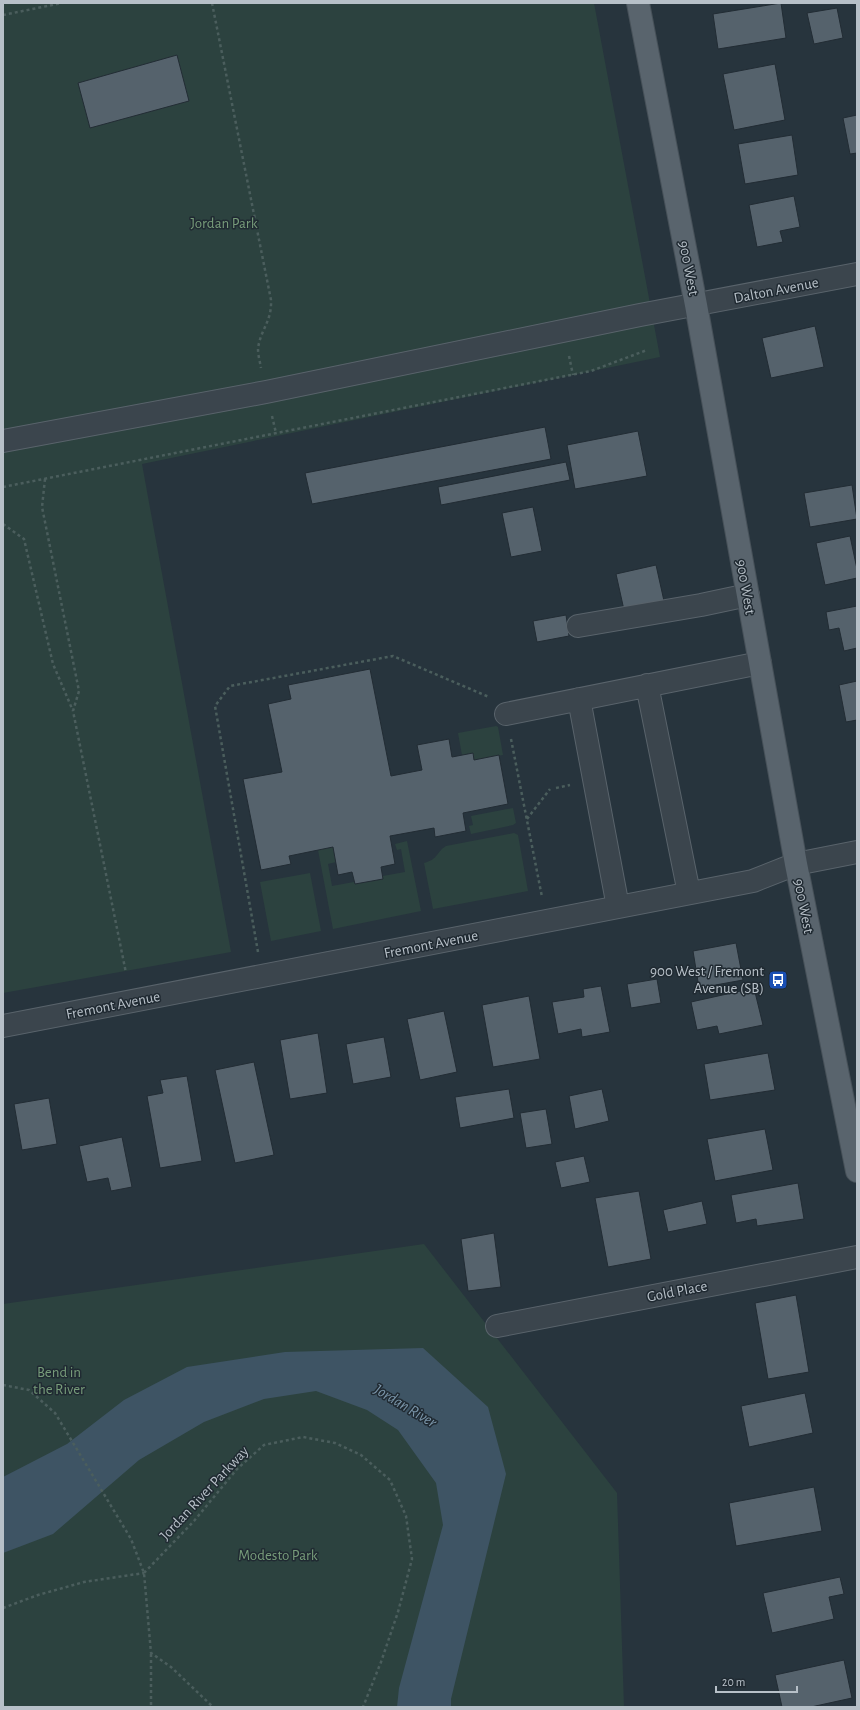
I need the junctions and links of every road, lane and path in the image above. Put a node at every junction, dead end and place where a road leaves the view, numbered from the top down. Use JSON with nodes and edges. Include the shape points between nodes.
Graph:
{"nodes":[{"id":1,"x":62,"y":3,"type":"edge"},
{"id":2,"x":212,"y":3,"type":"edge"},
{"id":3,"x":638,"y":3,"type":"edge"},
{"id":4,"x":3,"y":15,"type":"edge"},
{"id":5,"x":857,"y":274,"type":"edge"},
{"id":6,"x":696,"y":305,"type":"junction"},
{"id":7,"x":647,"y":350,"type":"dead end"},
{"id":8,"x":258,"y":354,"type":"dead end"},
{"id":9,"x":3,"y":441,"type":"edge"},
{"id":10,"x":44,"y":478,"type":"junction"},
{"id":11,"x":3,"y":487,"type":"edge"},
{"id":12,"x":3,"y":524,"type":"edge"},
{"id":13,"x":748,"y":595,"type":"junction"},
{"id":14,"x":578,"y":626,"type":"dead end"},
{"id":15,"x":760,"y":663,"type":"junction"},
{"id":16,"x":647,"y":685,"type":"junction"},
{"id":17,"x":579,"y":699,"type":"junction"},
{"id":18,"x":73,"y":711,"type":"junction"},
{"id":19,"x":506,"y":714,"type":"junction"},
{"id":20,"x":550,"y":789,"type":"dead end"},
{"id":21,"x":527,"y":820,"type":"junction"},
{"id":22,"x":857,"y":852,"type":"edge"},
{"id":23,"x":796,"y":864,"type":"junction"},
{"id":24,"x":689,"y":893,"type":"junction"},
{"id":25,"x":618,"y":907,"type":"junction"},
{"id":26,"x":546,"y":921,"type":"junction"},
{"id":27,"x":126,"y":973,"type":"dead end"},
{"id":28,"x":263,"y":976,"type":"junction"},
{"id":29,"x":3,"y":1026,"type":"edge"},
{"id":30,"x":853,"y":1135,"type":"edge"},
{"id":31,"x":857,"y":1171,"type":"edge"},
{"id":32,"x":857,"y":1257,"type":"edge"},
{"id":33,"x":497,"y":1326,"type":"dead end"},
{"id":34,"x":3,"y":1385,"type":"edge"},
{"id":35,"x":144,"y":1573,"type":"junction"},
{"id":36,"x":3,"y":1608,"type":"edge"},
{"id":37,"x":151,"y":1653,"type":"junction"},
{"id":38,"x":151,"y":1707,"type":"edge"},
{"id":39,"x":213,"y":1707,"type":"edge"},
{"id":40,"x":363,"y":1707,"type":"edge"}],
"edges":[{"from":1,"to":4,"type":"path"},
{"from":2,"to":8,"type":"path","via":[[271,300],[272,310],[260,338]]},
{"from":3,"to":6,"type":"main road","name":"900 West"},
{"from":5,"to":6,"type":"street","name":"Dalton Avenue"},
{"from":6,"to":9,"type":"street","name":"Dalton Avenue","via":[[266,392]]},
{"from":6,"to":13,"type":"main road","name":"900 West"},
{"from":7,"to":10,"type":"path","via":[[591,371]]},
{"from":10,"to":11,"type":"path"},
{"from":10,"to":18,"type":"path","via":[[42,507],[78,691]]},
{"from":12,"to":18,"type":"path","via":[[24,539],[53,664]]},
{"from":13,"to":14,"type":"street"},
{"from":13,"to":15,"type":"main road","name":"900 West"},
{"from":15,"to":16,"type":"street"},
{"from":15,"to":23,"type":"main road","name":"900 West"},
{"from":16,"to":17,"type":"street"},
{"from":16,"to":24,"type":"street"},
{"from":17,"to":19,"type":"street"},
{"from":17,"to":25,"type":"street"},
{"from":18,"to":27,"type":"path"},
{"from":19,"to":21,"type":"path"},
{"from":19,"to":28,"type":"path","via":[[504,703],[394,656],[230,686],[215,706]]},
{"from":20,"to":21,"type":"path"},
{"from":21,"to":26,"type":"path"},
{"from":22,"to":23,"type":"street","name":"Fremont Avenue"},
{"from":23,"to":24,"type":"street","name":"Fremont Avenue","via":[[754,881]]},
{"from":23,"to":30,"type":"main road","name":"900 West"},
{"from":24,"to":25,"type":"street","name":"Fremont Avenue"},
{"from":25,"to":26,"type":"street","name":"Fremont Avenue"},
{"from":26,"to":28,"type":"street","name":"Fremont Avenue"},
{"from":28,"to":29,"type":"street","name":"Fremont Avenue"},
{"from":30,"to":31,"type":"main road","name":"900 West"},
{"from":32,"to":33,"type":"street","name":"Gold Place"},
{"from":34,"to":35,"type":"path","via":[[29,1390],[55,1413],[131,1539]]},
{"from":35,"to":36,"type":"path","via":[[84,1582]]},
{"from":35,"to":37,"type":"path"},
{"from":35,"to":40,"type":"path","name":"Jordan River Parkway","via":[[194,1521],[237,1469],[264,1445],[303,1437],[334,1443],[361,1455],[390,1480],[406,1516],[412,1559],[384,1655]]},
{"from":37,"to":38,"type":"path"},
{"from":37,"to":39,"type":"path","via":[[171,1667]]}]}
